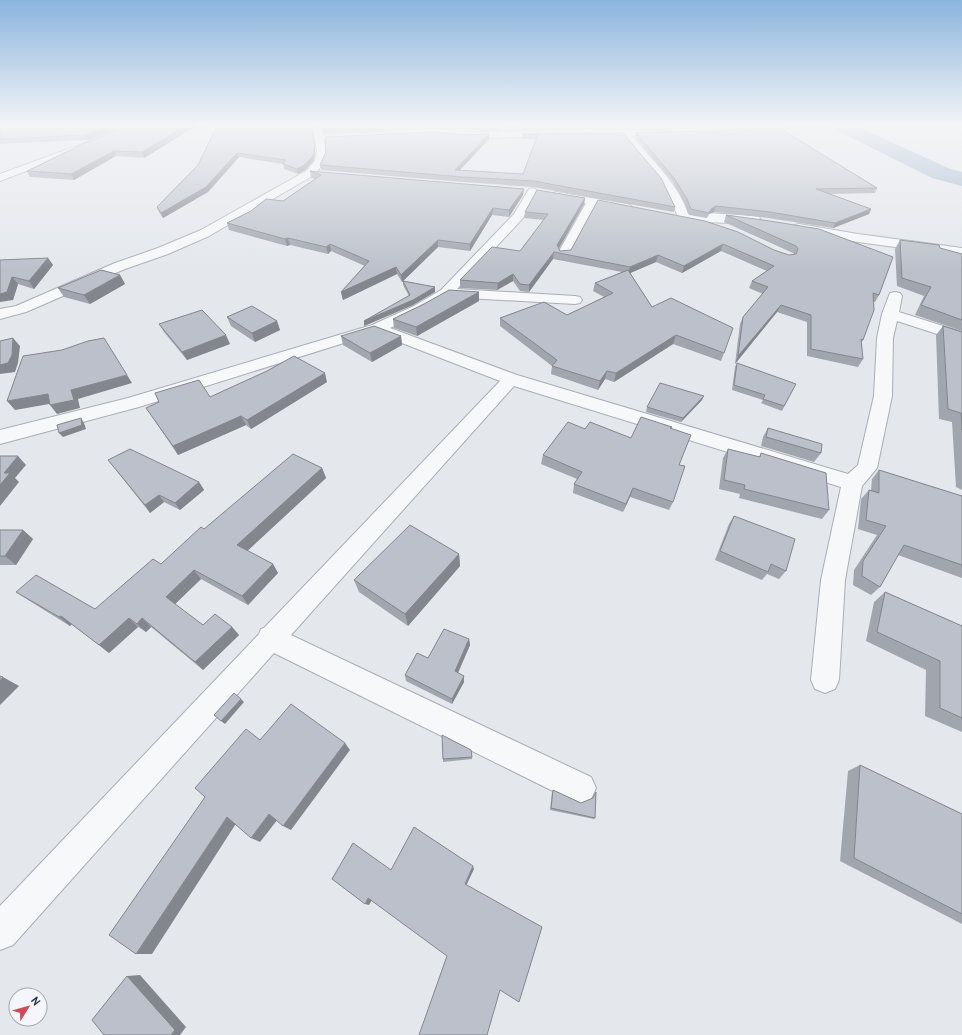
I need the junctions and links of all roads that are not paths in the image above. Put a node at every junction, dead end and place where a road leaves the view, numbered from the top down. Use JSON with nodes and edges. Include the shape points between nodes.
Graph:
{"nodes":[{"id":1,"x":10,"y":174,"type":"edge"},
{"id":2,"x":308,"y":174,"type":"edge"},
{"id":3,"x":658,"y":174,"type":"edge"},
{"id":4,"x":0,"y":178,"type":"edge"},
{"id":5,"x":593,"y":201,"type":"junction"},
{"id":6,"x":638,"y":209,"type":"edge"},
{"id":7,"x":668,"y":215,"type":"edge"},
{"id":8,"x":683,"y":218,"type":"junction"},
{"id":9,"x":764,"y":222,"type":"edge"},
{"id":10,"x":790,"y":226,"type":"edge"},
{"id":11,"x":728,"y":230,"type":"edge"},
{"id":12,"x":962,"y":252,"type":"edge"},
{"id":13,"x":564,"y":253,"type":"edge"},
{"id":14,"x":446,"y":293,"type":"junction"},
{"id":15,"x":895,"y":296,"type":"dead end"},
{"id":16,"x":575,"y":300,"type":"dead end"},
{"id":17,"x":0,"y":314,"type":"edge"},
{"id":18,"x":890,"y":314,"type":"junction"},
{"id":19,"x":377,"y":328,"type":"junction"},
{"id":20,"x":962,"y":337,"type":"edge"},
{"id":21,"x":511,"y":379,"type":"junction"},
{"id":22,"x":0,"y":437,"type":"edge"},
{"id":23,"x":867,"y":475,"type":"junction"},
{"id":24,"x":270,"y":638,"type":"junction"},
{"id":25,"x":825,"y":680,"type":"dead end"},
{"id":26,"x":580,"y":788,"type":"dead end"},
{"id":27,"x":0,"y":932,"type":"edge"}],
"edges":[{"from":1,"to":4,"type":"street"},
{"from":2,"to":17,"type":"street","via":[[205,233],[93,277],[21,309]]},
{"from":3,"to":8,"type":"street","via":[[680,203]]},
{"from":5,"to":6,"type":"street"},
{"from":5,"to":13,"type":"street"},
{"from":5,"to":14,"type":"street","via":[[535,191],[519,216]]},
{"from":7,"to":8,"type":"street"},
{"from":8,"to":9,"type":"street","via":[[706,217]]},
{"from":8,"to":11,"type":"street"},
{"from":10,"to":12,"type":"street"},
{"from":14,"to":16,"type":"street"},
{"from":14,"to":19,"type":"street"},
{"from":15,"to":18,"type":"street"},
{"from":18,"to":20,"type":"street"},
{"from":18,"to":23,"type":"street","via":[[885,338],[883,396]]},
{"from":19,"to":21,"type":"street"},
{"from":19,"to":22,"type":"street","via":[[133,402]]},
{"from":21,"to":23,"type":"street"},
{"from":21,"to":24,"type":"street"},
{"from":23,"to":25,"type":"street","via":[[833,580]]},
{"from":24,"to":26,"type":"street"},
{"from":24,"to":27,"type":"street"}]}
